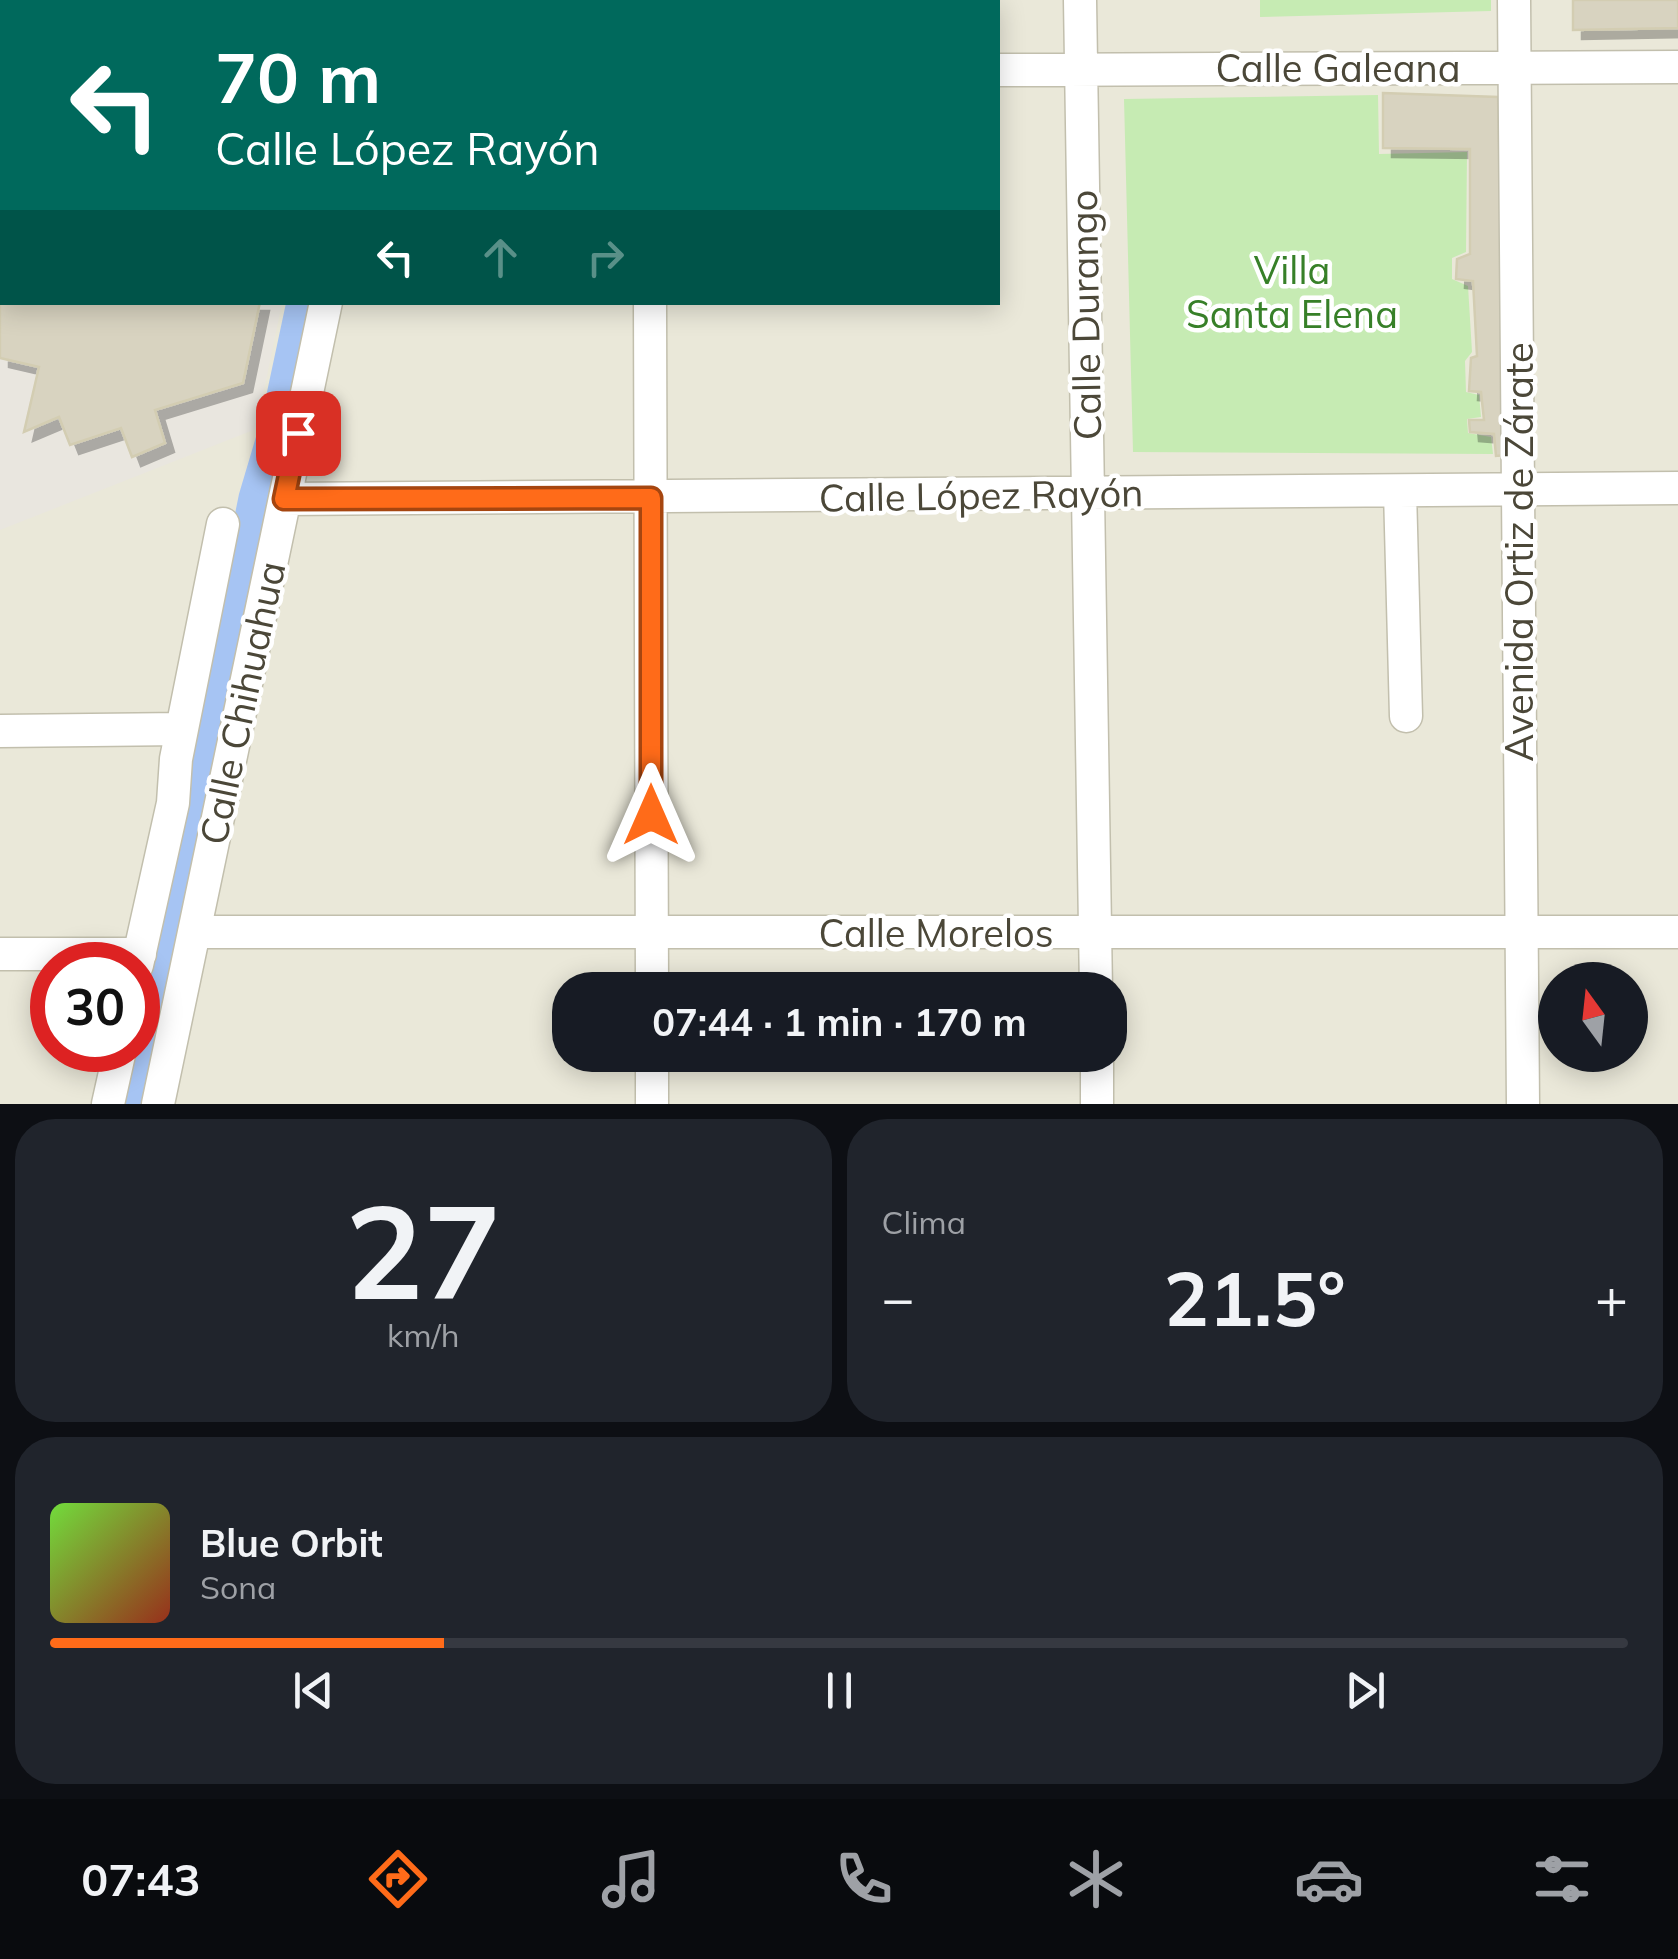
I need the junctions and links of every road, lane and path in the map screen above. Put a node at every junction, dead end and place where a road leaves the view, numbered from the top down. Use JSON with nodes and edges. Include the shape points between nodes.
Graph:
{"nodes":[{"id":1,"x":1080,"y":0,"type":"edge"},
{"id":2,"x":1514,"y":0,"type":"edge"},
{"id":3,"x":1678,"y":66,"type":"edge"},
{"id":4,"x":1514,"y":68,"type":"junction"},
{"id":5,"x":1000,"y":70,"type":"edge"},
{"id":6,"x":1081,"y":70,"type":"junction"},
{"id":7,"x":325,"y":305,"type":"edge"},
{"id":8,"x":650,"y":305,"type":"edge"},
{"id":9,"x":1678,"y":488,"type":"edge"},
{"id":10,"x":1518,"y":490,"type":"junction"},
{"id":11,"x":1400,"y":491,"type":"junction"},
{"id":12,"x":1088,"y":494,"type":"junction"},
{"id":13,"x":651,"y":498,"type":"junction"},
{"id":14,"x":284,"y":499,"type":"junction"},
{"id":15,"x":223,"y":524,"type":"dead end"},
{"id":16,"x":1406,"y":716,"type":"dead end"},
{"id":17,"x":182,"y":729,"type":"junction"},
{"id":18,"x":0,"y":732,"type":"edge"},
{"id":19,"x":1522,"y":931,"type":"junction"},
{"id":20,"x":194,"y":932,"type":"junction"},
{"id":21,"x":1094,"y":932,"type":"junction"},
{"id":22,"x":1678,"y":932,"type":"edge"},
{"id":23,"x":652,"y":934,"type":"junction"},
{"id":24,"x":143,"y":942,"type":"edge"},
{"id":25,"x":0,"y":954,"type":"edge"},
{"id":26,"x":30,"y":955,"type":"edge"},
{"id":27,"x":652,"y":972,"type":"edge"},
{"id":28,"x":1095,"y":972,"type":"edge"},
{"id":29,"x":115,"y":1072,"type":"edge"},
{"id":30,"x":652,"y":1072,"type":"edge"},
{"id":31,"x":1096,"y":1072,"type":"edge"},
{"id":32,"x":108,"y":1104,"type":"edge"},
{"id":33,"x":158,"y":1104,"type":"edge"},
{"id":34,"x":652,"y":1104,"type":"edge"},
{"id":35,"x":1097,"y":1104,"type":"edge"},
{"id":36,"x":1523,"y":1104,"type":"edge"}],
"edges":[{"from":1,"to":6,"type":"street","name":"Calle Durango"},
{"from":2,"to":4,"type":"street","name":"Avenida Ortiz de Zárate"},
{"from":3,"to":4,"type":"street","name":"Calle Galeana"},
{"from":4,"to":6,"type":"street","name":"Calle Galeana"},
{"from":4,"to":10,"type":"street","name":"Avenida Ortiz de Zárate"},
{"from":5,"to":6,"type":"street","name":"Calle Galeana"},
{"from":6,"to":12,"type":"street","name":"Calle Durango"},
{"from":7,"to":14,"type":"street","name":"Calle Chihuahua"},
{"from":8,"to":13,"type":"street"},
{"from":9,"to":10,"type":"street","name":"Calle López Rayón"},
{"from":10,"to":11,"type":"street","name":"Calle López Rayón"},
{"from":10,"to":19,"type":"street","name":"Avenida Ortiz de Zárate"},
{"from":11,"to":12,"type":"street","name":"Calle López Rayón"},
{"from":11,"to":16,"type":"street"},
{"from":12,"to":13,"type":"street","name":"Calle López Rayón"},
{"from":12,"to":21,"type":"street","name":"Calle Durango"},
{"from":13,"to":14,"type":"street","name":"Calle López Rayón"},
{"from":13,"to":23,"type":"street"},
{"from":14,"to":20,"type":"street","name":"Calle Chihuahua"},
{"from":15,"to":17,"type":"street"},
{"from":17,"to":18,"type":"street"},
{"from":17,"to":24,"type":"street"},
{"from":19,"to":21,"type":"street","name":"Calle Morelos"},
{"from":19,"to":22,"type":"street","name":"Calle Morelos"},
{"from":19,"to":36,"type":"street","name":"Avenida Ortiz de Zárate"},
{"from":20,"to":23,"type":"street","name":"Calle Morelos"},
{"from":20,"to":33,"type":"street","name":"Calle Chihuahua"},
{"from":21,"to":23,"type":"street","name":"Calle Morelos"},
{"from":21,"to":28,"type":"street","name":"Calle Durango"},
{"from":23,"to":27,"type":"street"},
{"from":25,"to":26,"type":"street"},
{"from":29,"to":32,"type":"street"},
{"from":30,"to":34,"type":"street"},
{"from":31,"to":35,"type":"street"}]}
